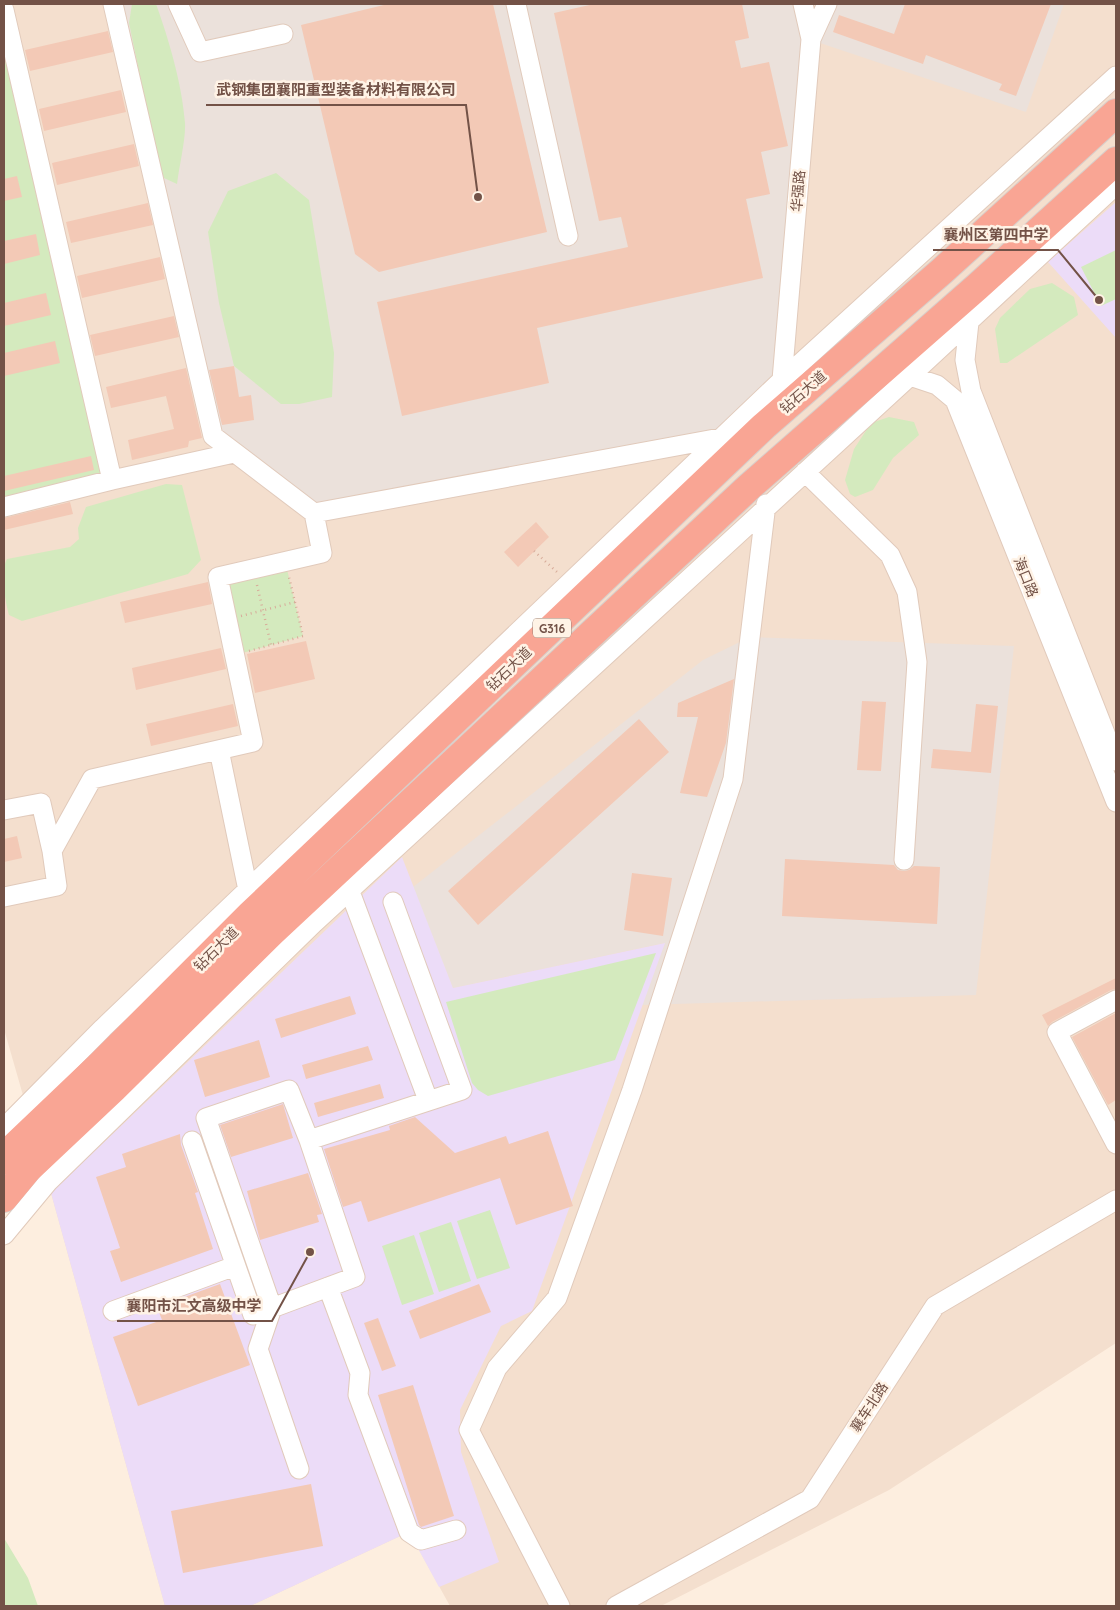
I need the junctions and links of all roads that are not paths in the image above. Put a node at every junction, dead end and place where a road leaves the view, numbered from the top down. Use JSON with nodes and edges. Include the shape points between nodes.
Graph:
{"nodes":[{"id":1,"x":113,"y":4,"type":"edge"},
{"id":2,"x":178,"y":4,"type":"edge"},
{"id":3,"x":516,"y":4,"type":"edge"},
{"id":4,"x":803,"y":4,"type":"edge"},
{"id":5,"x":827,"y":4,"type":"edge"},
{"id":6,"x":4,"y":10,"type":"edge"},
{"id":7,"x":283,"y":34,"type":"dead end"},
{"id":8,"x":811,"y":39,"type":"junction"},
{"id":9,"x":1116,"y":76,"type":"edge"},
{"id":10,"x":1116,"y":113,"type":"edge"},
{"id":11,"x":1116,"y":161,"type":"edge"},
{"id":12,"x":1116,"y":185,"type":"edge"},
{"id":13,"x":568,"y":236,"type":"dead end"},
{"id":14,"x":969,"y":322,"type":"junction"},
{"id":15,"x":910,"y":376,"type":"junction"},
{"id":16,"x":789,"y":388,"type":"junction"},
{"id":17,"x":720,"y":438,"type":"junction"},
{"id":18,"x":234,"y":453,"type":"junction"},
{"id":19,"x":766,"y":472,"type":"junction"},
{"id":20,"x":805,"y":472,"type":"junction"},
{"id":21,"x":112,"y":480,"type":"junction"},
{"id":22,"x":4,"y":507,"type":"edge"},
{"id":23,"x":766,"y":508,"type":"junction"},
{"id":24,"x":314,"y":513,"type":"junction"},
{"id":25,"x":219,"y":750,"type":"junction"},
{"id":26,"x":1116,"y":760,"type":"edge"},
{"id":27,"x":1116,"y":802,"type":"edge"},
{"id":28,"x":4,"y":810,"type":"edge"},
{"id":29,"x":52,"y":851,"type":"junction"},
{"id":30,"x":904,"y":860,"type":"dead end"},
{"id":31,"x":346,"y":879,"type":"junction"},
{"id":32,"x":248,"y":890,"type":"junction"},
{"id":33,"x":4,"y":897,"type":"edge"},
{"id":34,"x":393,"y":902,"type":"dead end"},
{"id":35,"x":1116,"y":1000,"type":"edge"},
{"id":36,"x":428,"y":1100,"type":"junction"},
{"id":37,"x":4,"y":1128,"type":"edge"},
{"id":38,"x":309,"y":1140,"type":"junction"},
{"id":39,"x":192,"y":1141,"type":"dead end"},
{"id":40,"x":1116,"y":1144,"type":"edge"},
{"id":41,"x":4,"y":1160,"type":"edge"},
{"id":42,"x":4,"y":1198,"type":"edge"},
{"id":43,"x":1116,"y":1200,"type":"edge"},
{"id":44,"x":4,"y":1235,"type":"edge"},
{"id":45,"x":235,"y":1266,"type":"junction"},
{"id":46,"x":328,"y":1287,"type":"junction"},
{"id":47,"x":272,"y":1308,"type":"junction"},
{"id":48,"x":112,"y":1311,"type":"dead end"},
{"id":49,"x":299,"y":1469,"type":"dead end"},
{"id":50,"x":456,"y":1530,"type":"dead end"},
{"id":51,"x":560,"y":1606,"type":"edge"},
{"id":52,"x":616,"y":1606,"type":"edge"}],
"edges":[{"from":1,"to":18,"type":"street","via":[[213,436]]},
{"from":2,"to":7,"type":"street","via":[[200,52]]},
{"from":3,"to":13,"type":"street"},
{"from":4,"to":8,"type":"street","name":"华强路"},
{"from":5,"to":8,"type":"street"},
{"from":6,"to":21,"type":"street"},
{"from":8,"to":16,"type":"street","name":"华强路"},
{"from":9,"to":16,"type":"street"},
{"from":10,"to":16,"type":"highway","name":"钻石大道","number":"G316","via":[[942,271]]},
{"from":11,"to":19,"type":"highway","name":"钻石大道","number":"G316","via":[[978,287]]},
{"from":12,"to":14,"type":"street"},
{"from":14,"to":15,"type":"street"},
{"from":14,"to":26,"type":"street","name":"海口路","via":[[965,360],[971,391]]},
{"from":15,"to":20,"type":"street"},
{"from":15,"to":27,"type":"street","name":"海口路","via":[[937,385],[955,400]]},
{"from":16,"to":17,"type":"street"},
{"from":16,"to":41,"type":"highway","name":"钻石大道","number":"G316","via":[[764,426],[250,915]]},
{"from":17,"to":24,"type":"street"},
{"from":17,"to":32,"type":"street"},
{"from":18,"to":21,"type":"street"},
{"from":18,"to":24,"type":"street"},
{"from":19,"to":23,"type":"street"},
{"from":19,"to":31,"type":"highway","name":"钻石大道","number":"G316"},
{"from":20,"to":23,"type":"street"},
{"from":20,"to":30,"type":"street","via":[[890,555],[907,592],[917,662]]},
{"from":21,"to":22,"type":"street"},
{"from":23,"to":31,"type":"street"},
{"from":23,"to":51,"type":"street","via":[[730,789],[632,1090],[557,1298],[497,1368],[469,1430]]},
{"from":24,"to":25,"type":"street","via":[[322,553],[218,577],[253,742]]},
{"from":25,"to":29,"type":"street","via":[[92,779]]},
{"from":25,"to":32,"type":"street"},
{"from":28,"to":29,"type":"street","via":[[41,802]]},
{"from":29,"to":33,"type":"street","via":[[57,886]]},
{"from":31,"to":36,"type":"street"},
{"from":31,"to":42,"type":"highway","name":"钻石大道","number":"G316","via":[[271,933],[28,1170]]},
{"from":31,"to":44,"type":"street","via":[[302,936],[48,1182]]},
{"from":32,"to":37,"type":"street"},
{"from":34,"to":36,"type":"street","via":[[462,1090]]},
{"from":35,"to":40,"type":"street","via":[[1057,1032]]},
{"from":36,"to":38,"type":"street"},
{"from":38,"to":46,"type":"street","via":[[354,1277]]},
{"from":38,"to":47,"type":"street","via":[[289,1090],[206,1118]]},
{"from":39,"to":45,"type":"street"},
{"from":43,"to":52,"type":"street","name":"襄车北路","via":[[935,1306],[810,1499]]},
{"from":45,"to":47,"type":"street","via":[[253,1316]]},
{"from":45,"to":48,"type":"street"},
{"from":46,"to":47,"type":"street"},
{"from":46,"to":50,"type":"street","via":[[360,1372],[358,1395],[409,1532],[421,1540]]},
{"from":47,"to":49,"type":"street","via":[[258,1349]]}]}
